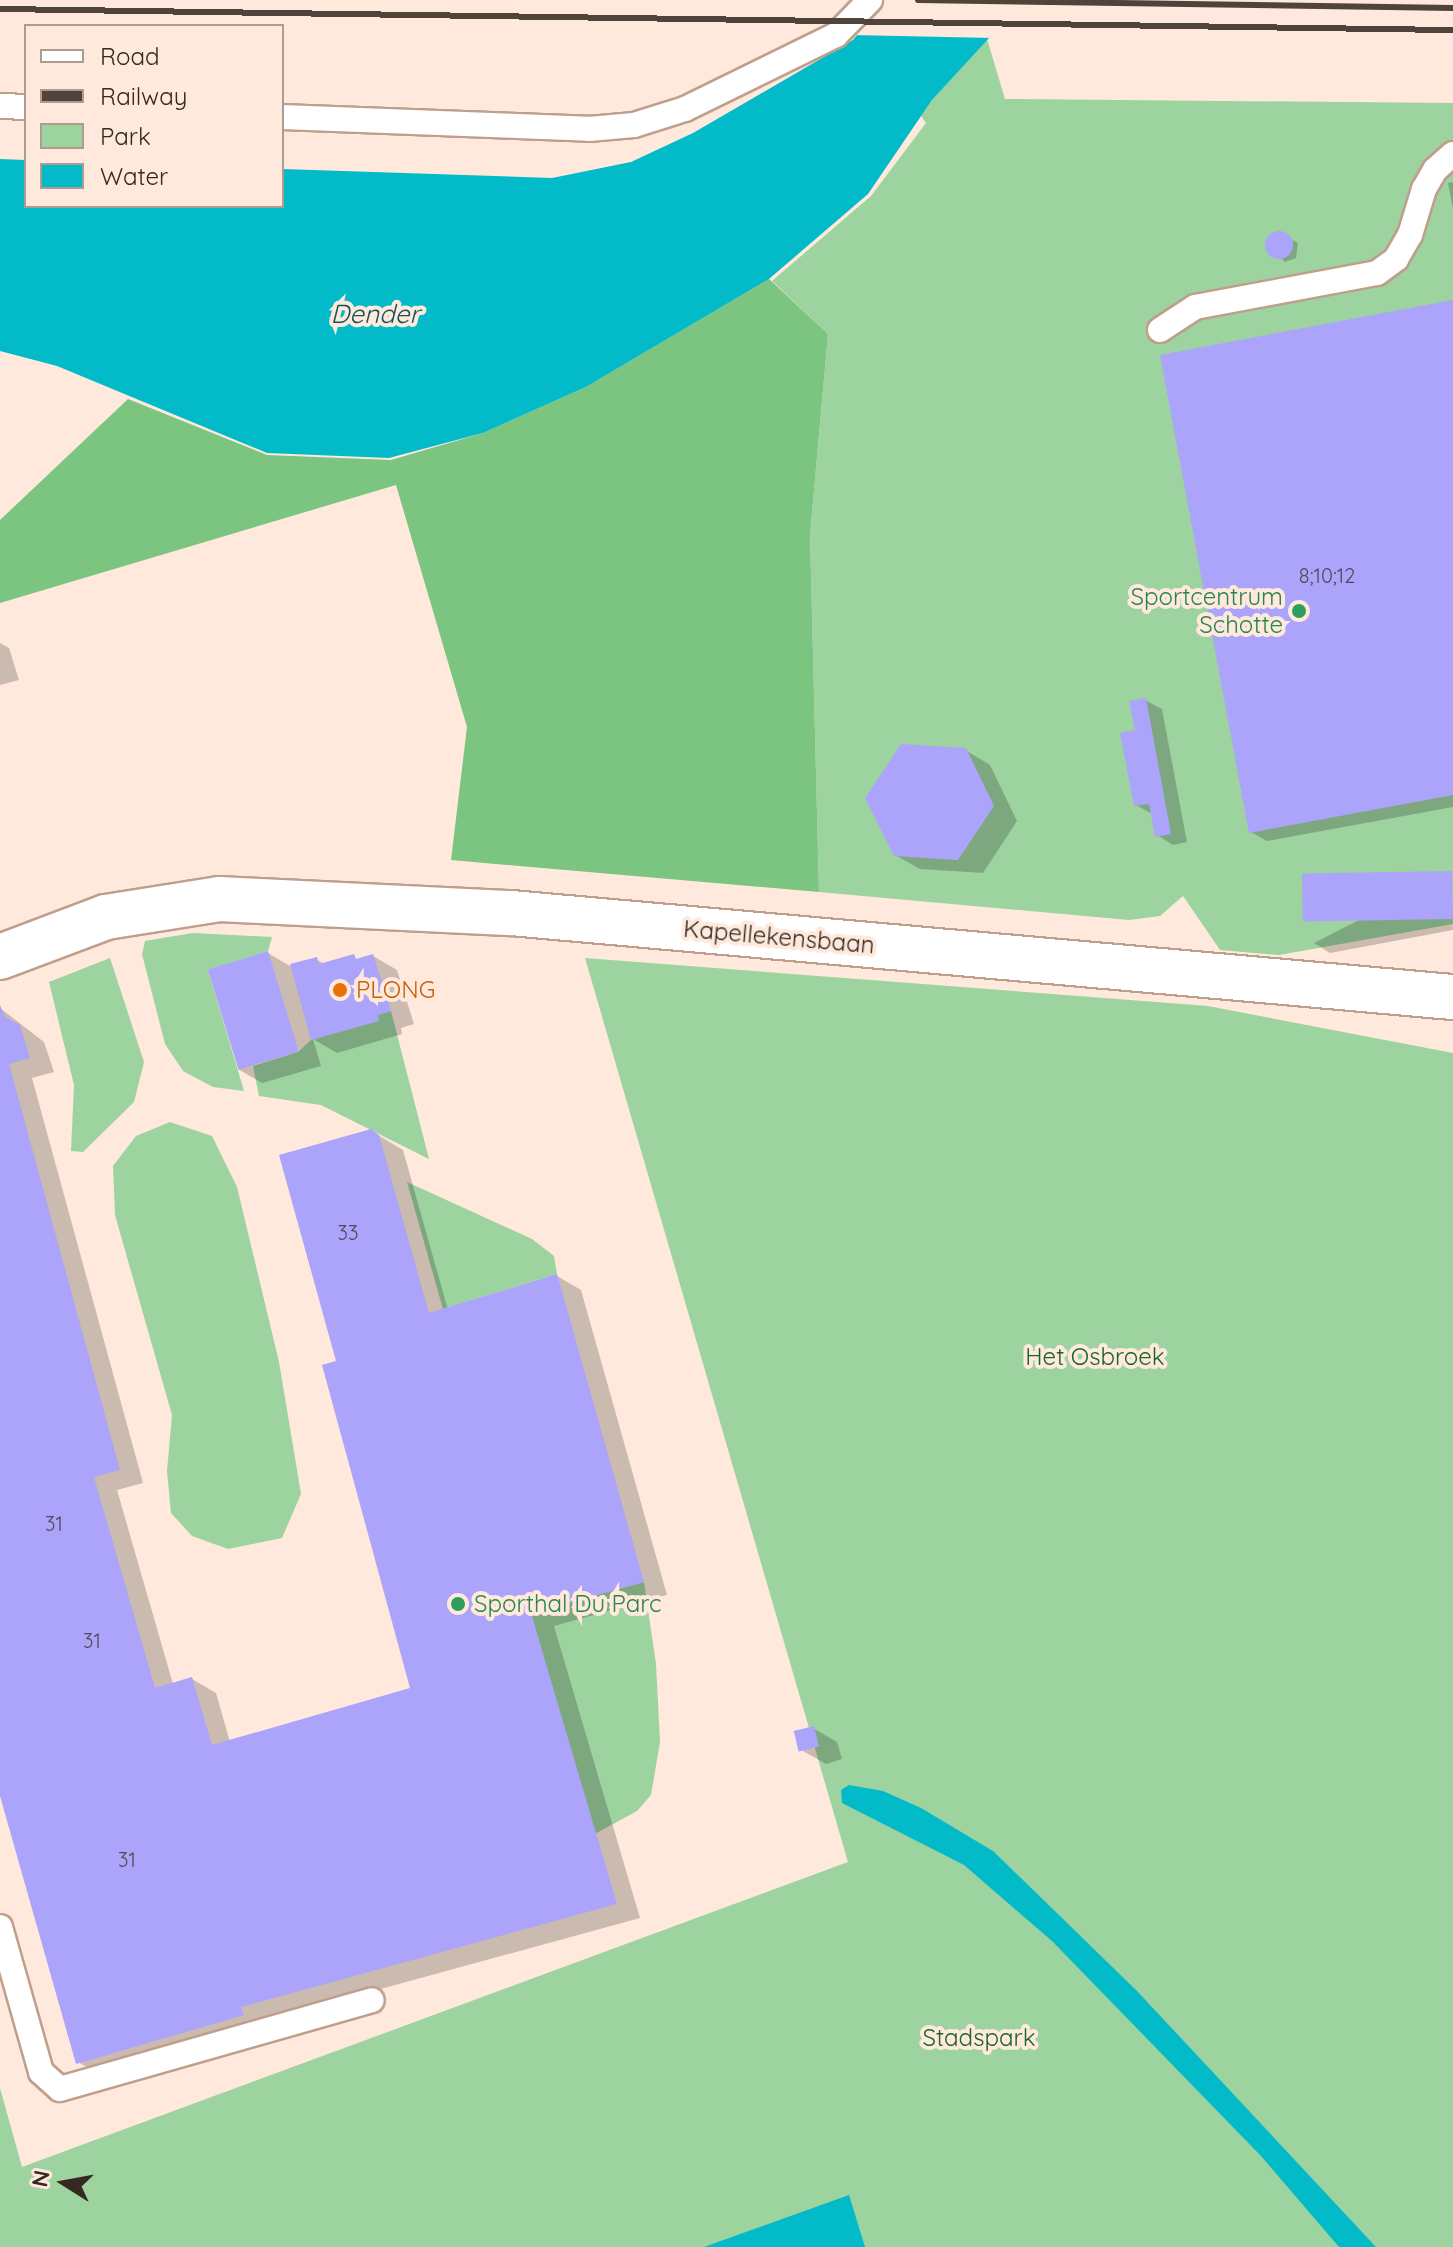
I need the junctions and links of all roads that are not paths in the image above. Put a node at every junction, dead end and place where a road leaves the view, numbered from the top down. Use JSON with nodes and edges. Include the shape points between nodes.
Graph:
{"nodes":[{"id":1,"x":870,"y":0,"type":"edge"},
{"id":2,"x":0,"y":106,"type":"edge"},
{"id":3,"x":24,"y":107,"type":"edge"},
{"id":4,"x":284,"y":117,"type":"edge"},
{"id":5,"x":1453,"y":154,"type":"edge"},
{"id":6,"x":1160,"y":330,"type":"dead end"},
{"id":7,"x":0,"y":957,"type":"edge"},
{"id":8,"x":1453,"y":997,"type":"edge"},
{"id":9,"x":0,"y":1927,"type":"edge"},
{"id":10,"x":372,"y":2000,"type":"dead end"}],
"edges":[{"from":1,"to":4,"type":"lane","via":[[836,35],[685,109],[634,125],[589,129]]},
{"from":2,"to":3,"type":"lane"},
{"from":5,"to":6,"type":"lane","via":[[1429,179],[1396,259],[1377,273],[1195,307]]},
{"from":7,"to":8,"type":"street","name":"Kapellekensbaan","via":[[106,917],[220,899],[511,913]]},
{"from":9,"to":10,"type":"lane","via":[[41,2072],[60,2089]]}]}
